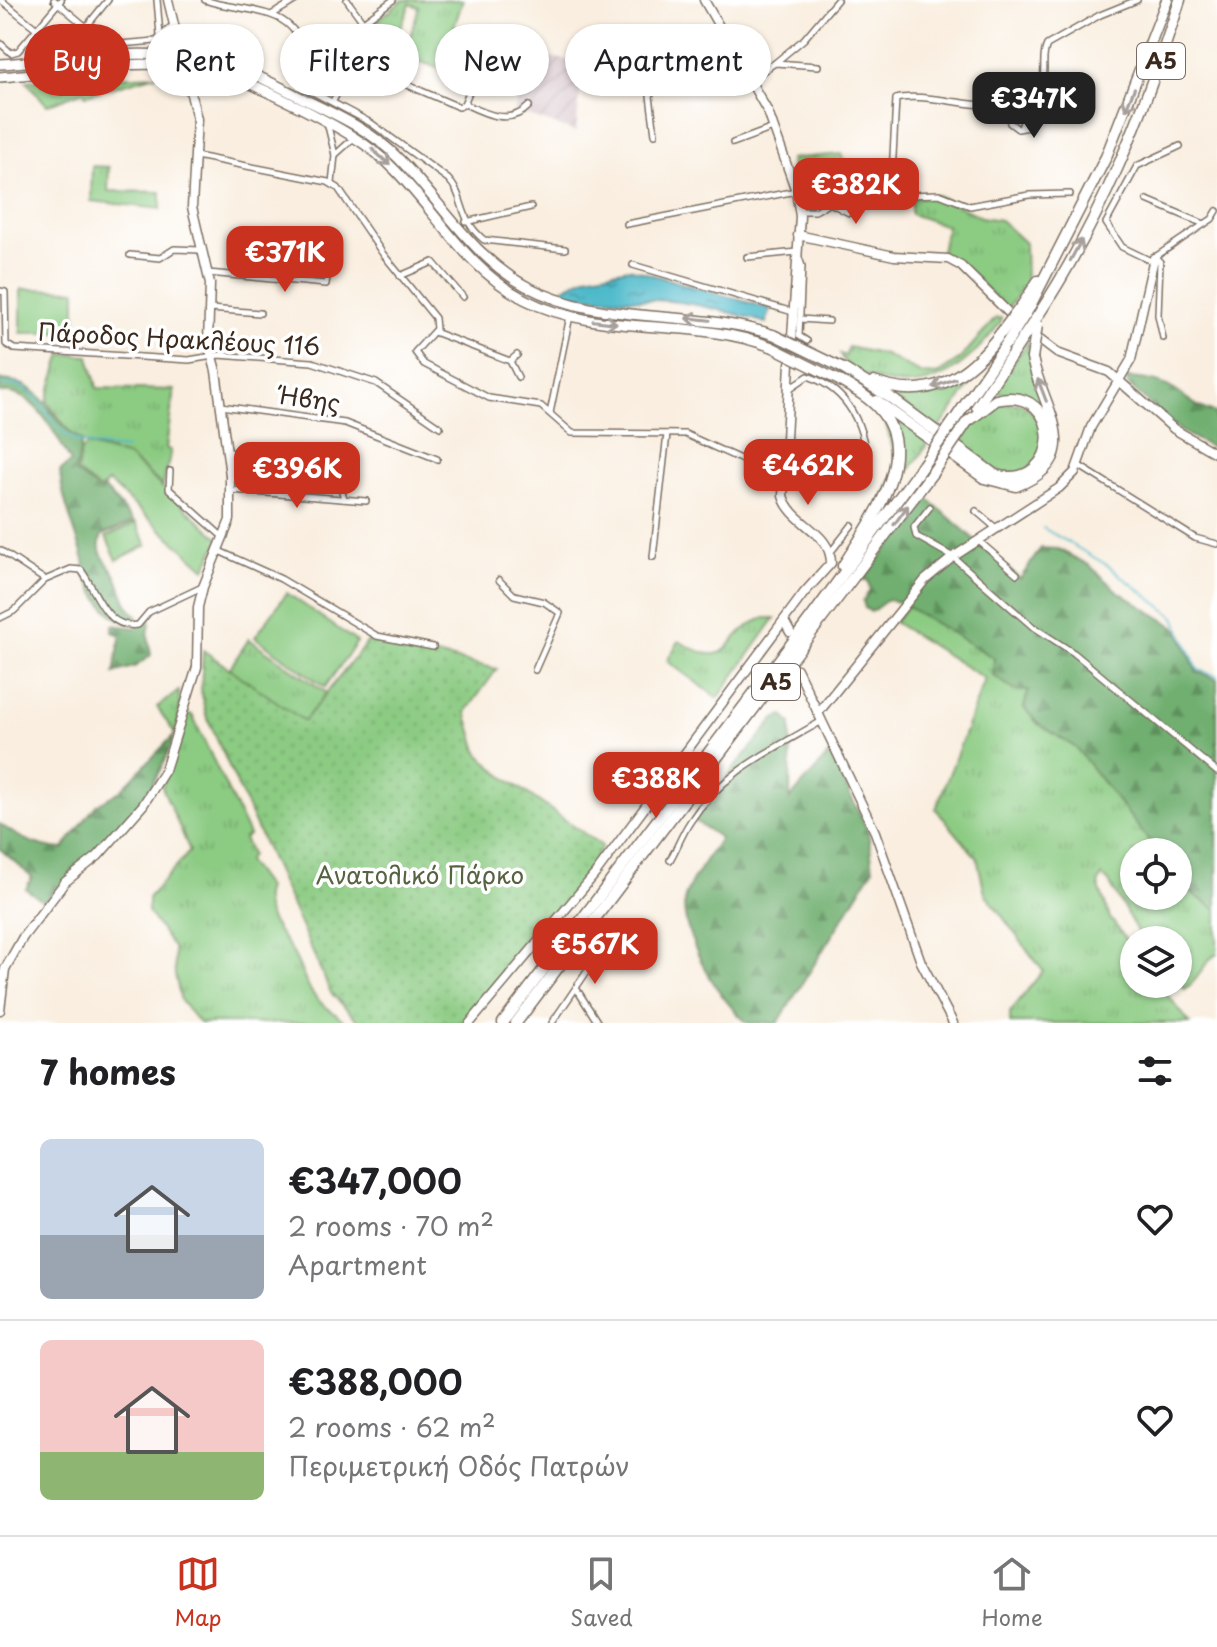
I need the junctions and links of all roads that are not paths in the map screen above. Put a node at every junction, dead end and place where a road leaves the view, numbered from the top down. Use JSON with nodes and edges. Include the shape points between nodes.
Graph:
{"nodes":[{"id":1,"x":1,"y":0,"type":"edge"},
{"id":2,"x":108,"y":0,"type":"edge"},
{"id":3,"x":157,"y":0,"type":"edge"},
{"id":4,"x":168,"y":0,"type":"edge"},
{"id":5,"x":205,"y":0,"type":"edge"},
{"id":6,"x":296,"y":0,"type":"edge"},
{"id":7,"x":347,"y":0,"type":"edge"},
{"id":8,"x":393,"y":0,"type":"edge"},
{"id":9,"x":704,"y":0,"type":"edge"},
{"id":10,"x":837,"y":0,"type":"edge"},
{"id":11,"x":1137,"y":0,"type":"edge"},
{"id":12,"x":1167,"y":0,"type":"edge"},
{"id":13,"x":1180,"y":0,"type":"edge"},
{"id":14,"x":58,"y":1,"type":"edge"},
{"id":15,"x":273,"y":14,"type":"junction"},
{"id":16,"x":363,"y":22,"type":"junction"},
{"id":17,"x":30,"y":24,"type":"edge"},
{"id":18,"x":40,"y":24,"type":"edge"},
{"id":19,"x":83,"y":24,"type":"edge"},
{"id":20,"x":88,"y":24,"type":"edge"},
{"id":21,"x":159,"y":24,"type":"edge"},
{"id":22,"x":175,"y":24,"type":"edge"},
{"id":23,"x":286,"y":24,"type":"edge"},
{"id":24,"x":360,"y":24,"type":"edge"},
{"id":25,"x":718,"y":24,"type":"edge"},
{"id":26,"x":0,"y":43,"type":"edge"},
{"id":27,"x":24,"y":44,"type":"edge"},
{"id":28,"x":146,"y":62,"type":"edge"},
{"id":29,"x":775,"y":63,"type":"junction"},
{"id":30,"x":0,"y":64,"type":"edge"},
{"id":31,"x":771,"y":65,"type":"edge"},
{"id":32,"x":146,"y":66,"type":"edge"},
{"id":33,"x":818,"y":66,"type":"dead end"},
{"id":34,"x":0,"y":77,"type":"edge"},
{"id":35,"x":264,"y":92,"type":"edge"},
{"id":36,"x":192,"y":96,"type":"edge"},
{"id":37,"x":310,"y":96,"type":"joint"},
{"id":38,"x":467,"y":96,"type":"edge"},
{"id":39,"x":650,"y":96,"type":"edge"},
{"id":40,"x":758,"y":96,"type":"edge"},
{"id":41,"x":333,"y":101,"type":"junction"},
{"id":42,"x":464,"y":104,"type":"junction"},
{"id":43,"x":1007,"y":105,"type":"junction"},
{"id":44,"x":529,"y":106,"type":"dead end"},
{"id":45,"x":327,"y":121,"type":"junction"},
{"id":46,"x":774,"y":127,"type":"junction"},
{"id":47,"x":1021,"y":128,"type":"dead end"},
{"id":48,"x":655,"y":134,"type":"dead end"},
{"id":49,"x":355,"y":137,"type":"junction"},
{"id":50,"x":733,"y":143,"type":"dead end"},
{"id":51,"x":1180,"y":146,"type":"dead end"},
{"id":52,"x":335,"y":155,"type":"junction"},
{"id":53,"x":196,"y":156,"type":"junction"},
{"id":54,"x":892,"y":175,"type":"junction"},
{"id":55,"x":332,"y":183,"type":"junction"},
{"id":56,"x":796,"y":191,"type":"junction"},
{"id":57,"x":1070,"y":194,"type":"dead end"},
{"id":58,"x":1147,"y":200,"type":"dead end"},
{"id":59,"x":531,"y":207,"type":"dead end"},
{"id":60,"x":800,"y":211,"type":"junction"},
{"id":61,"x":1217,"y":211,"type":"edge"},
{"id":62,"x":466,"y":222,"type":"junction"},
{"id":63,"x":627,"y":224,"type":"dead end"},
{"id":64,"x":1204,"y":224,"type":"junction"},
{"id":65,"x":798,"y":235,"type":"junction"},
{"id":66,"x":565,"y":249,"type":"dead end"},
{"id":67,"x":200,"y":250,"type":"junction"},
{"id":68,"x":797,"y":252,"type":"junction"},
{"id":69,"x":130,"y":255,"type":"dead end"},
{"id":70,"x":747,"y":257,"type":"dead end"},
{"id":71,"x":1153,"y":259,"type":"junction"},
{"id":72,"x":633,"y":265,"type":"dead end"},
{"id":73,"x":328,"y":269,"type":"dead end"},
{"id":74,"x":207,"y":273,"type":"junction"},
{"id":75,"x":400,"y":276,"type":"junction"},
{"id":76,"x":0,"y":291,"type":"edge"},
{"id":77,"x":463,"y":297,"type":"dead end"},
{"id":78,"x":210,"y":309,"type":"junction"},
{"id":79,"x":1032,"y":312,"type":"junction"},
{"id":80,"x":260,"y":313,"type":"dead end"},
{"id":81,"x":570,"y":316,"type":"junction"},
{"id":82,"x":797,"y":316,"type":"junction"},
{"id":83,"x":829,"y":321,"type":"dead end"},
{"id":84,"x":434,"y":332,"type":"junction"},
{"id":85,"x":792,"y":337,"type":"dead end"},
{"id":86,"x":1004,"y":338,"type":"junction"},
{"id":87,"x":1163,"y":338,"type":"dead end"},
{"id":88,"x":807,"y":341,"type":"dead end"},
{"id":89,"x":517,"y":355,"type":"dead end"},
{"id":90,"x":211,"y":356,"type":"junction"},
{"id":91,"x":510,"y":361,"type":"junction"},
{"id":92,"x":790,"y":363,"type":"dead end"},
{"id":93,"x":842,"y":368,"type":"junction"},
{"id":94,"x":518,"y":377,"type":"dead end"},
{"id":95,"x":840,"y":381,"type":"junction"},
{"id":96,"x":1119,"y":381,"type":"junction"},
{"id":97,"x":788,"y":389,"type":"junction"},
{"id":98,"x":220,"y":406,"type":"junction"},
{"id":99,"x":550,"y":413,"type":"junction"},
{"id":100,"x":963,"y":419,"type":"junction"},
{"id":101,"x":440,"y":427,"type":"dead end"},
{"id":102,"x":667,"y":434,"type":"junction"},
{"id":103,"x":226,"y":452,"type":"junction"},
{"id":104,"x":1217,"y":454,"type":"edge"},
{"id":105,"x":437,"y":459,"type":"dead end"},
{"id":106,"x":1078,"y":465,"type":"junction"},
{"id":107,"x":170,"y":471,"type":"dead end"},
{"id":108,"x":867,"y":477,"type":"dead end"},
{"id":109,"x":782,"y":478,"type":"junction"},
{"id":110,"x":231,"y":490,"type":"junction"},
{"id":111,"x":344,"y":499,"type":"junction"},
{"id":112,"x":366,"y":501,"type":"dead end"},
{"id":113,"x":930,"y":507,"type":"dead end"},
{"id":114,"x":976,"y":511,"type":"dead end"},
{"id":115,"x":852,"y":525,"type":"dead end"},
{"id":116,"x":998,"y":530,"type":"junction"},
{"id":117,"x":224,"y":539,"type":"junction"},
{"id":118,"x":980,"y":542,"type":"junction"},
{"id":119,"x":1217,"y":544,"type":"edge"},
{"id":120,"x":0,"y":550,"type":"edge"},
{"id":121,"x":219,"y":551,"type":"junction"},
{"id":122,"x":830,"y":553,"type":"junction"},
{"id":123,"x":653,"y":557,"type":"dead end"},
{"id":124,"x":953,"y":557,"type":"junction"},
{"id":125,"x":1017,"y":574,"type":"dead end"},
{"id":126,"x":45,"y":580,"type":"junction"},
{"id":127,"x":499,"y":580,"type":"dead end"},
{"id":128,"x":203,"y":587,"type":"junction"},
{"id":129,"x":0,"y":618,"type":"edge"},
{"id":130,"x":784,"y":621,"type":"junction"},
{"id":131,"x":790,"y":632,"type":"dead end"},
{"id":132,"x":433,"y":647,"type":"dead end"},
{"id":133,"x":797,"y":669,"type":"dead end"},
{"id":134,"x":535,"y":670,"type":"dead end"},
{"id":135,"x":820,"y":717,"type":"junction"},
{"id":136,"x":728,"y":726,"type":"junction"},
{"id":137,"x":1217,"y":772,"type":"edge"},
{"id":138,"x":670,"y":860,"type":"dead end"},
{"id":139,"x":613,"y":933,"type":"dead end"},
{"id":140,"x":2,"y":972,"type":"edge"},
{"id":141,"x":576,"y":988,"type":"junction"},
{"id":142,"x":0,"y":1010,"type":"edge"},
{"id":143,"x":470,"y":1023,"type":"edge"},
{"id":144,"x":503,"y":1023,"type":"edge"},
{"id":145,"x":516,"y":1023,"type":"edge"},
{"id":146,"x":552,"y":1023,"type":"edge"},
{"id":147,"x":598,"y":1023,"type":"edge"},
{"id":148,"x":953,"y":1023,"type":"edge"}],
"edges":[{"from":1,"to":17,"type":"street"},
{"from":2,"to":20,"type":"street"},
{"from":3,"to":21,"type":"street"},
{"from":4,"to":22,"type":"street"},
{"from":5,"to":15,"type":"street"},
{"from":6,"to":15,"type":"street"},
{"from":7,"to":16,"type":"street"},
{"from":8,"to":16,"type":"street"},
{"from":9,"to":25,"type":"street"},
{"from":10,"to":29,"type":"street"},
{"from":11,"to":43,"type":"street","via":[[1047,45],[1038,90]]},
{"from":12,"to":79,"type":"highway","number":"Α5","one_way":true,"via":[[1121,123]]},
{"from":79,"to":13,"type":"highway","number":"Α5","one_way":true,"via":[[1049,298],[1114,175]]},
{"from":14,"to":18,"type":"street"},
{"from":14,"to":19,"type":"street"},
{"from":15,"to":23,"type":"street"},
{"from":16,"to":24,"type":"street"},
{"from":26,"to":27,"type":"street","via":[[11,53]]},
{"from":28,"to":30,"type":"main road"},
{"from":29,"to":31,"type":"street"},
{"from":29,"to":33,"type":"street"},
{"from":32,"to":34,"type":"main road"},
{"from":35,"to":45,"type":"main road"},
{"from":36,"to":53,"type":"street"},
{"from":37,"to":41,"type":"street"},
{"from":93,"to":37,"type":"main road","one_way":true,"bridge":true,"via":[[774,335],[713,321],[569,304],[525,286],[482,254],[380,142]]},
{"from":38,"to":42,"type":"street"},
{"from":39,"to":48,"type":"street"},
{"from":40,"to":46,"type":"street"},
{"from":41,"to":42,"type":"street","via":[[350,75],[364,65],[454,106]]},
{"from":41,"to":62,"type":"street","via":[[448,179]]},
{"from":42,"to":44,"type":"street","via":[[496,118]]},
{"from":43,"to":47,"type":"street","via":[[1010,123]]},
{"from":43,"to":54,"type":"street","via":[[896,99]]},
{"from":45,"to":49,"type":"main road"},
{"from":45,"to":52,"type":"street"},
{"from":46,"to":50,"type":"street"},
{"from":46,"to":56,"type":"street"},
{"from":49,"to":52,"type":"street"},
{"from":49,"to":81,"type":"main road","one_way":true,"via":[[398,173],[479,268],[521,297]]},
{"from":51,"to":71,"type":"street","via":[[1137,166],[1106,223],[1122,247]]},
{"from":52,"to":55,"type":"street"},
{"from":53,"to":55,"type":"street"},
{"from":53,"to":67,"type":"street","via":[[192,203]]},
{"from":54,"to":57,"type":"street","via":[[907,195],[939,194],[966,206],[1035,194]]},
{"from":54,"to":60,"type":"street","via":[[870,201],[851,212],[832,203]]},
{"from":55,"to":75,"type":"street"},
{"from":56,"to":60,"type":"street"},
{"from":56,"to":63,"type":"street"},
{"from":58,"to":64,"type":"street"},
{"from":59,"to":62,"type":"street"},
{"from":60,"to":65,"type":"street"},
{"from":61,"to":64,"type":"street"},
{"from":62,"to":66,"type":"street","via":[[485,241]]},
{"from":64,"to":71,"type":"street"},
{"from":65,"to":68,"type":"street"},
{"from":65,"to":96,"type":"street","via":[[894,256],[954,262],[1048,347]]},
{"from":67,"to":69,"type":"street","via":[[174,249],[160,258]]},
{"from":67,"to":74,"type":"street"},
{"from":68,"to":70,"type":"street"},
{"from":68,"to":82,"type":"street"},
{"from":71,"to":87,"type":"street","via":[[1160,262],[1158,315]]},
{"from":71,"to":96,"type":"street","via":[[1140,328],[1129,367]]},
{"from":72,"to":82,"type":"street"},
{"from":73,"to":74,"type":"street","via":[[326,284]]},
{"from":74,"to":78,"type":"street"},
{"from":75,"to":77,"type":"street","via":[[433,262]]},
{"from":75,"to":84,"type":"street","via":[[435,318]]},
{"from":76,"to":90,"type":"street","name":"Πάροδος Ηρακλέους 116","via":[[5,292],[6,342],[11,349],[189,360]]},
{"from":78,"to":80,"type":"street"},
{"from":78,"to":90,"type":"street"},
{"from":79,"to":86,"type":"highway","number":"Α5","bridge":true},
{"from":95,"to":79,"type":"highway","one_way":true,"bridge":true,"via":[[884,405],[984,478],[1016,486],[1046,469],[1057,444],[1032,358]]},
{"from":79,"to":100,"type":"highway","number":"Α5","bridge":true,"via":[[1011,356]]},
{"from":81,"to":95,"type":"main road","one_way":true,"bridge":true,"via":[[719,332],[772,347]]},
{"from":81,"to":99,"type":"street"},
{"from":82,"to":83,"type":"street"},
{"from":82,"to":85,"type":"street"},
{"from":82,"to":88,"type":"street","via":[[799,336]]},
{"from":84,"to":91,"type":"street"},
{"from":84,"to":99,"type":"street","via":[[416,349],[421,362],[489,398],[533,403]]},
{"from":86,"to":93,"type":"highway","one_way":true,"via":[[970,369],[931,388],[891,388]]},
{"from":86,"to":100,"type":"highway","number":"Α5"},
{"from":89,"to":91,"type":"street"},
{"from":90,"to":98,"type":"street"},
{"from":90,"to":101,"type":"street","name":"Πάροδος Ηρακλέους 116","via":[[302,360],[338,368],[388,389]]},
{"from":91,"to":94,"type":"street"},
{"from":92,"to":97,"type":"street"},
{"from":93,"to":100,"type":"highway","via":[[995,475],[1024,474],[1046,451],[1046,424],[1026,401],[996,400]]},
{"from":95,"to":136,"type":"highway","via":[[872,402],[887,421],[895,448],[893,472],[834,579]]},
{"from":96,"to":104,"type":"street","via":[[1174,429]]},
{"from":96,"to":106,"type":"street","via":[[1091,427]]},
{"from":97,"to":108,"type":"street","via":[[806,375],[843,396],[861,428]]},
{"from":97,"to":109,"type":"street"},
{"from":98,"to":103,"type":"street"},
{"from":98,"to":105,"type":"street","name":"Ήβης","via":[[345,423]]},
{"from":99,"to":102,"type":"street","via":[[572,433]]},
{"from":100,"to":136,"type":"highway","number":"Α5","bridge":true},
{"from":145,"to":100,"type":"highway","number":"Α5","one_way":true,"bridge":true,"via":[[933,472]]},
{"from":102,"to":109,"type":"street","via":[[696,437]]},
{"from":102,"to":123,"type":"street"},
{"from":103,"to":110,"type":"street"},
{"from":103,"to":111,"type":"street","via":[[326,459],[324,469],[342,485]]},
{"from":106,"to":116,"type":"street","via":[[1065,483]]},
{"from":106,"to":119,"type":"street","via":[[1195,538]]},
{"from":107,"to":117,"type":"street","via":[[169,489]]},
{"from":109,"to":122,"type":"street","via":[[787,507],[824,540]]},
{"from":110,"to":111,"type":"street"},
{"from":110,"to":117,"type":"street"},
{"from":111,"to":112,"type":"street"},
{"from":113,"to":124,"type":"street","via":[[913,532]]},
{"from":114,"to":116,"type":"street"},
{"from":115,"to":122,"type":"street"},
{"from":116,"to":118,"type":"street"},
{"from":117,"to":121,"type":"street"},
{"from":118,"to":124,"type":"street"},
{"from":118,"to":125,"type":"street"},
{"from":120,"to":126,"type":"street"},
{"from":121,"to":128,"type":"street"},
{"from":121,"to":132,"type":"street","via":[[281,579],[377,636]]},
{"from":122,"to":130,"type":"street","via":[[831,563]]},
{"from":124,"to":135,"type":"street","via":[[925,580]]},
{"from":124,"to":137,"type":"street"},
{"from":126,"to":128,"type":"street","via":[[79,569],[111,616],[134,626],[149,612]]},
{"from":126,"to":129,"type":"street"},
{"from":127,"to":134,"type":"street","via":[[514,595],[544,602],[560,613]]},
{"from":128,"to":140,"type":"street","via":[[197,667],[165,770],[111,843],[65,882]]},
{"from":130,"to":131,"type":"street"},
{"from":130,"to":143,"type":"street","via":[[603,864]]},
{"from":133,"to":135,"type":"street"},
{"from":135,"to":138,"type":"street","via":[[742,765],[709,796]]},
{"from":135,"to":148,"type":"street","via":[[875,832],[921,962]]},
{"from":136,"to":144,"type":"highway","number":"Α5"},
{"from":139,"to":141,"type":"street"},
{"from":140,"to":142,"type":"street"},
{"from":141,"to":146,"type":"street"},
{"from":141,"to":147,"type":"street"}]}
